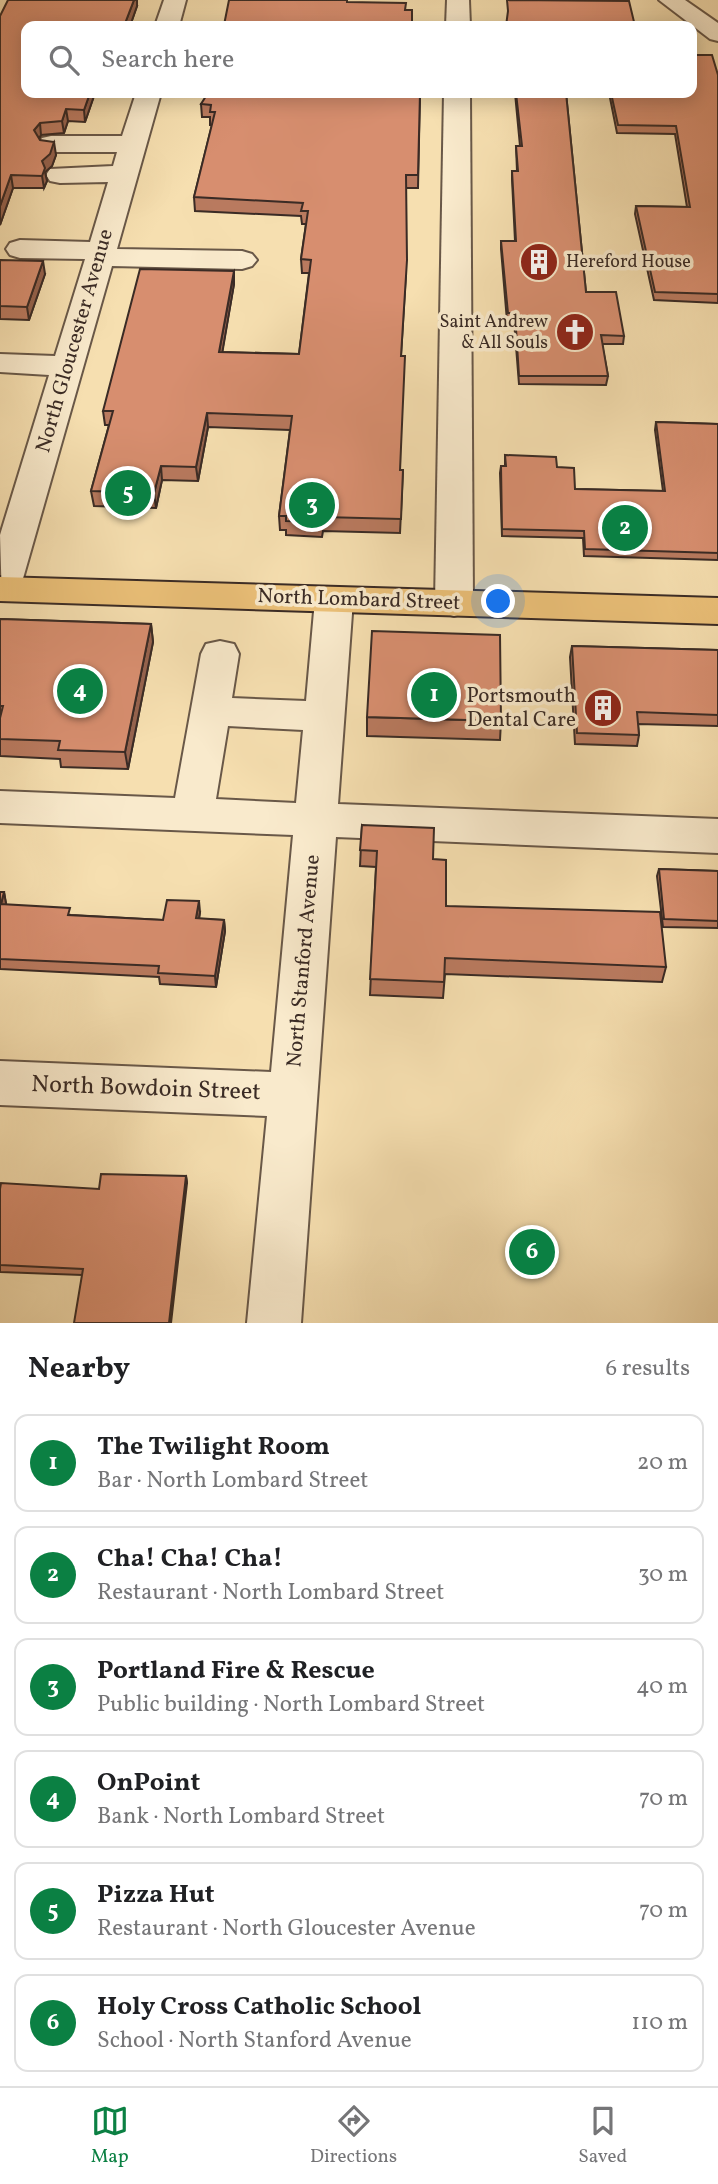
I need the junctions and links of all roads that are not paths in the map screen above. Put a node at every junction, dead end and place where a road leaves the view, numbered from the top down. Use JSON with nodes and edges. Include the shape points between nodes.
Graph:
{"nodes":[{"id":1,"x":175,"y":0,"type":"edge"},
{"id":2,"x":458,"y":0,"type":"edge"},
{"id":3,"x":670,"y":0,"type":"edge"},
{"id":4,"x":169,"y":21,"type":"edge"},
{"id":5,"x":458,"y":21,"type":"edge"},
{"id":6,"x":718,"y":34,"type":"edge"},
{"id":7,"x":147,"y":98,"type":"edge"},
{"id":8,"x":457,"y":98,"type":"edge"},
{"id":9,"x":51,"y":144,"type":"edge"},
{"id":10,"x":133,"y":144,"type":"junction"},
{"id":11,"x":60,"y":174,"type":"dead end"},
{"id":12,"x":124,"y":174,"type":"junction"},
{"id":13,"x":20,"y":249,"type":"dead end"},
{"id":14,"x":100,"y":254,"type":"junction"},
{"id":15,"x":242,"y":260,"type":"dead end"},
{"id":16,"x":0,"y":363,"type":"edge"},
{"id":17,"x":68,"y":366,"type":"junction"},
{"id":18,"x":1,"y":589,"type":"edge"},
{"id":19,"x":334,"y":600,"type":"junction"},
{"id":20,"x":454,"y":603,"type":"junction"},
{"id":21,"x":718,"y":611,"type":"edge"},
{"id":22,"x":220,"y":654,"type":"dead end"},
{"id":23,"x":211,"y":711,"type":"junction"},
{"id":24,"x":325,"y":716,"type":"junction"},
{"id":25,"x":0,"y":807,"type":"edge"},
{"id":26,"x":193,"y":815,"type":"junction"},
{"id":27,"x":316,"y":819,"type":"junction"},
{"id":28,"x":718,"y":836,"type":"edge"},
{"id":29,"x":0,"y":1083,"type":"edge"},
{"id":30,"x":293,"y":1095,"type":"junction"},
{"id":31,"x":274,"y":1323,"type":"edge"}],
"edges":[{"from":1,"to":4,"type":"street"},
{"from":2,"to":5,"type":"street"},
{"from":3,"to":6,"type":"street"},
{"from":7,"to":10,"type":"street","name":"North Gloucester Avenue"},
{"from":8,"to":20,"type":"street"},
{"from":9,"to":10,"type":"street"},
{"from":10,"to":12,"type":"street","name":"North Gloucester Avenue"},
{"from":11,"to":12,"type":"street"},
{"from":12,"to":14,"type":"street","name":"North Gloucester Avenue"},
{"from":13,"to":14,"type":"street"},
{"from":14,"to":15,"type":"street"},
{"from":14,"to":17,"type":"street","name":"North Gloucester Avenue"},
{"from":16,"to":17,"type":"street"},
{"from":17,"to":18,"type":"street","name":"North Gloucester Avenue"},
{"from":18,"to":19,"type":"main road","name":"North Lombard Street"},
{"from":19,"to":20,"type":"main road","name":"North Lombard Street"},
{"from":19,"to":24,"type":"street","name":"North Stanford Avenue"},
{"from":20,"to":21,"type":"main road","name":"North Lombard Street"},
{"from":22,"to":23,"type":"street"},
{"from":23,"to":24,"type":"street"},
{"from":23,"to":26,"type":"street"},
{"from":24,"to":27,"type":"street","name":"North Stanford Avenue"},
{"from":25,"to":26,"type":"street"},
{"from":26,"to":27,"type":"street"},
{"from":27,"to":28,"type":"street"},
{"from":27,"to":30,"type":"street","name":"North Stanford Avenue"},
{"from":29,"to":30,"type":"street","name":"North Bowdoin Street"},
{"from":30,"to":31,"type":"street","name":"North Stanford Avenue"}]}
